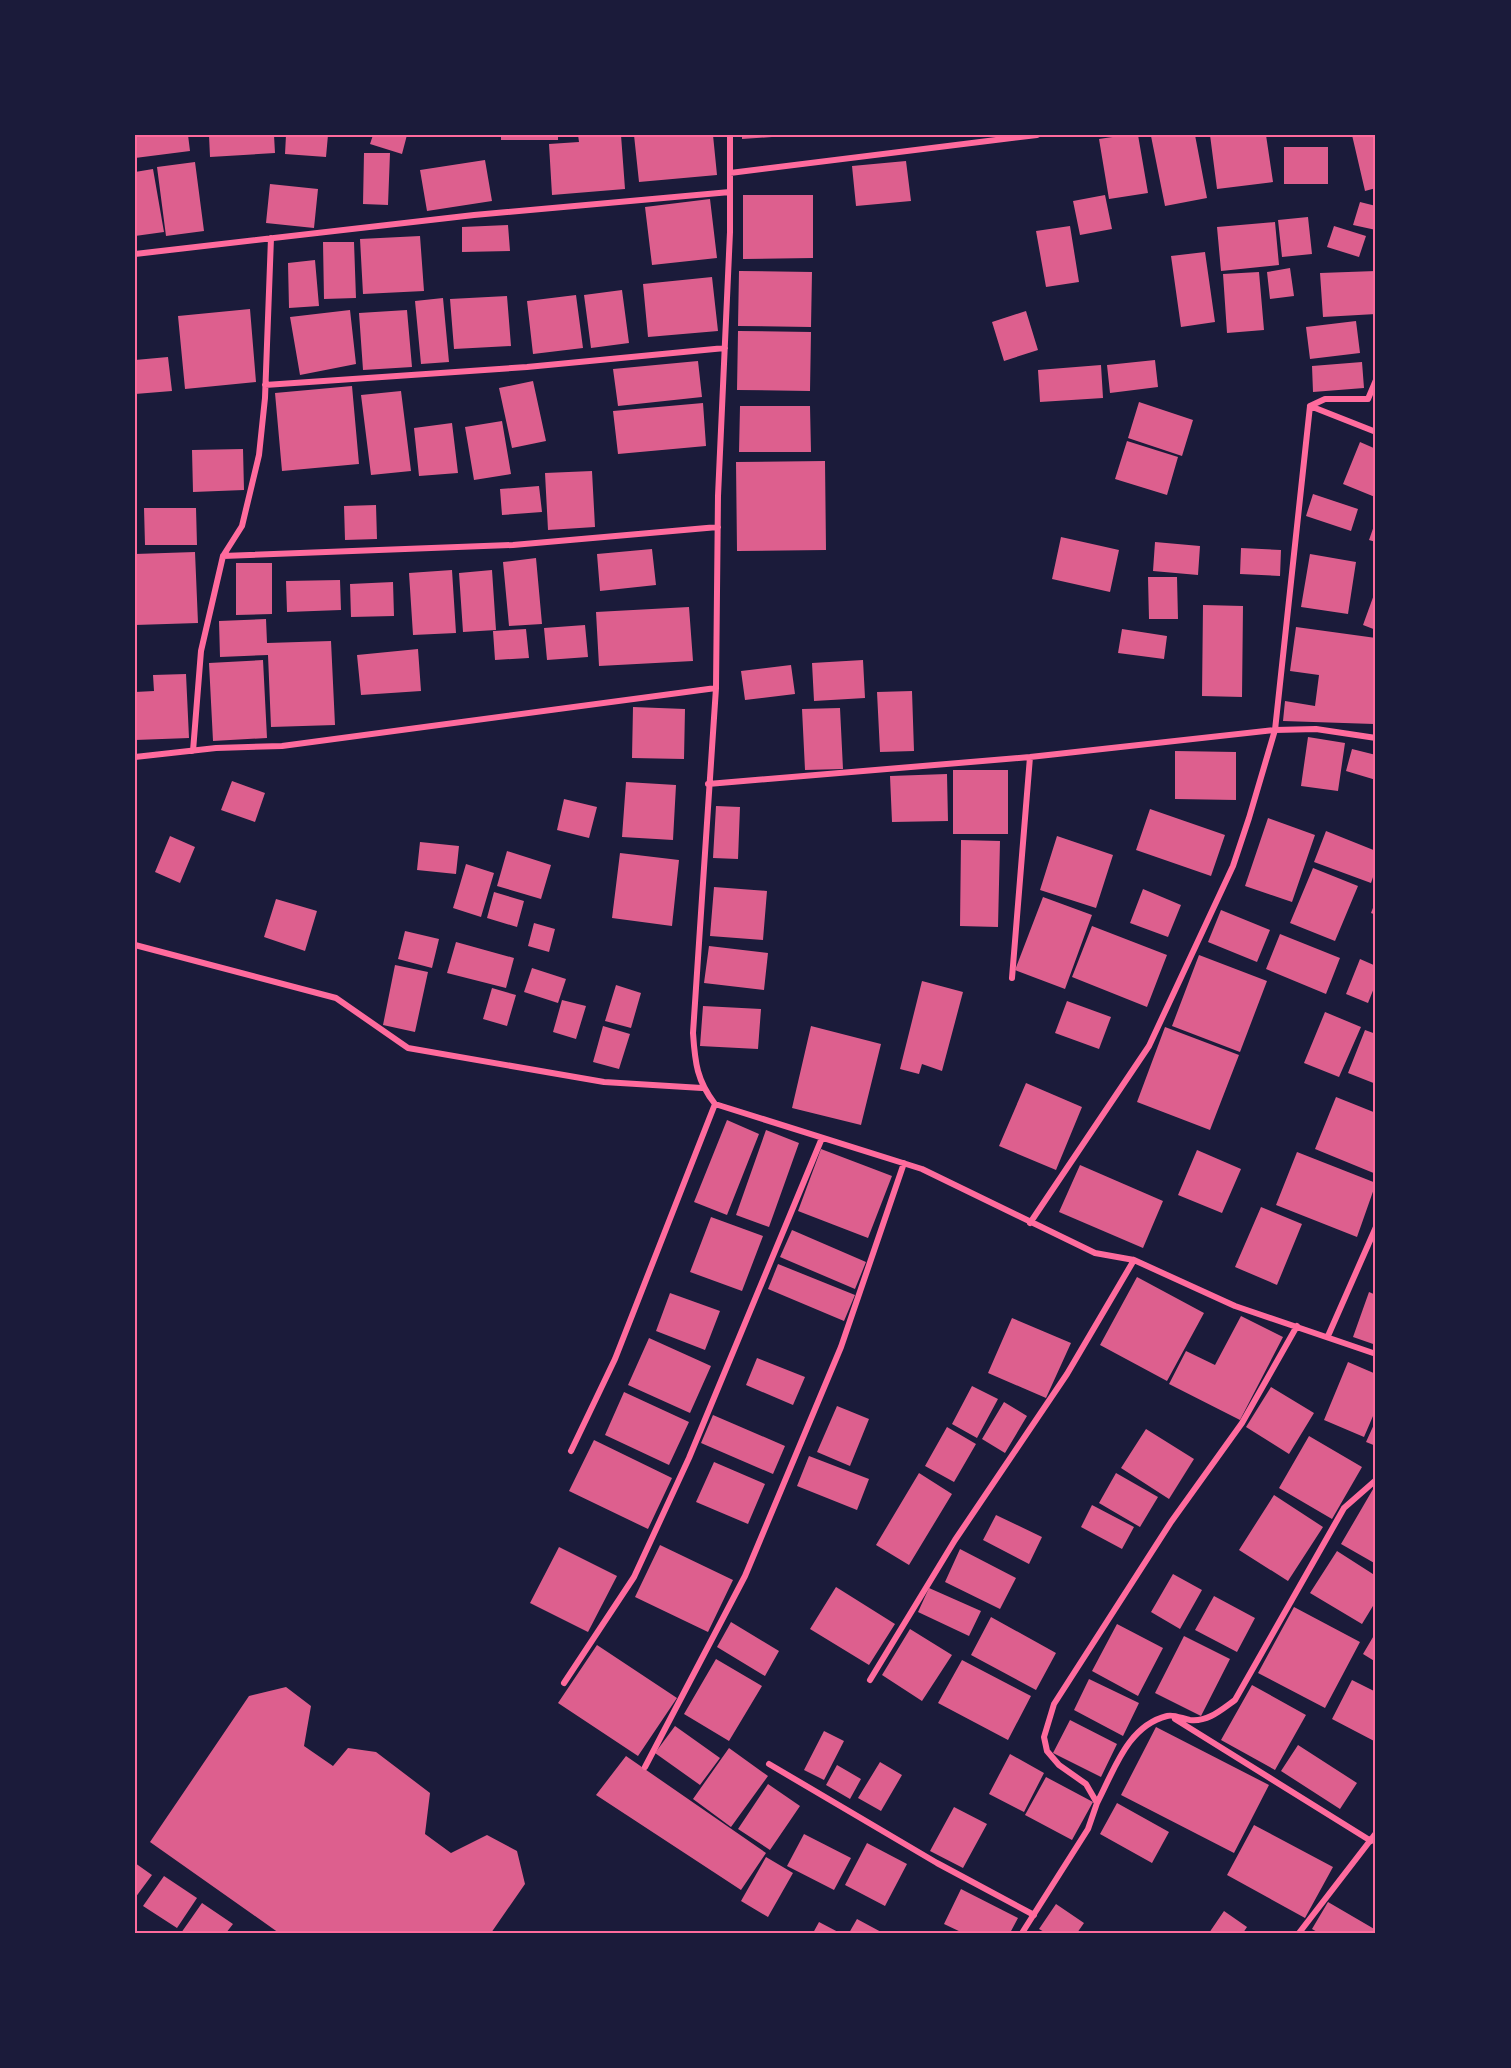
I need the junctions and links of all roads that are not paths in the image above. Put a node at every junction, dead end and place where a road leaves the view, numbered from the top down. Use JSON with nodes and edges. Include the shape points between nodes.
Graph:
{"nodes":[{"id":1,"x":730,"y":135,"type":"edge"},
{"id":2,"x":1037,"y":135,"type":"edge"},
{"id":3,"x":730,"y":173,"type":"junction"},
{"id":4,"x":730,"y":192,"type":"junction"},
{"id":5,"x":271,"y":238,"type":"junction"},
{"id":6,"x":135,"y":254,"type":"edge"},
{"id":7,"x":725,"y":348,"type":"junction"},
{"id":8,"x":1376,"y":380,"type":"edge"},
{"id":9,"x":265,"y":385,"type":"junction"},
{"id":10,"x":1310,"y":406,"type":"junction"},
{"id":11,"x":1376,"y":432,"type":"edge"},
{"id":12,"x":718,"y":527,"type":"junction"},
{"id":13,"x":223,"y":556,"type":"junction"},
{"id":14,"x":716,"y":688,"type":"junction"},
{"id":15,"x":1275,"y":730,"type":"junction"},
{"id":16,"x":1376,"y":738,"type":"edge"},
{"id":17,"x":193,"y":751,"type":"junction"},
{"id":18,"x":135,"y":757,"type":"edge"},
{"id":19,"x":1030,"y":757,"type":"junction"},
{"id":20,"x":708,"y":784,"type":"junction"},
{"id":21,"x":135,"y":945,"type":"edge"},
{"id":22,"x":1012,"y":978,"type":"dead end"},
{"id":23,"x":702,"y":1088,"type":"junction"},
{"id":24,"x":715,"y":1104,"type":"junction"},
{"id":25,"x":822,"y":1138,"type":"junction"},
{"id":26,"x":904,"y":1163,"type":"junction"},
{"id":27,"x":1030,"y":1223,"type":"junction"},
{"id":28,"x":1376,"y":1227,"type":"edge"},
{"id":29,"x":1134,"y":1260,"type":"junction"},
{"id":30,"x":1297,"y":1326,"type":"junction"},
{"id":31,"x":1328,"y":1336,"type":"junction"},
{"id":32,"x":1376,"y":1354,"type":"edge"},
{"id":33,"x":571,"y":1451,"type":"dead end"},
{"id":34,"x":1376,"y":1480,"type":"edge"},
{"id":35,"x":870,"y":1680,"type":"dead end"},
{"id":36,"x":564,"y":1683,"type":"dead end"},
{"id":37,"x":1169,"y":1715,"type":"junction"},
{"id":38,"x":769,"y":1764,"type":"dead end"},
{"id":39,"x":645,"y":1767,"type":"dead end"},
{"id":40,"x":1097,"y":1803,"type":"junction"},
{"id":41,"x":1376,"y":1833,"type":"edge"},
{"id":42,"x":1371,"y":1840,"type":"junction"},
{"id":43,"x":1034,"y":1915,"type":"junction"},
{"id":44,"x":1022,"y":1933,"type":"edge"},
{"id":45,"x":1299,"y":1933,"type":"edge"}],
"edges":[{"from":1,"to":3,"type":"street"},
{"from":2,"to":3,"type":"street"},
{"from":3,"to":4,"type":"street"},
{"from":4,"to":5,"type":"street"},
{"from":4,"to":7,"type":"street"},
{"from":5,"to":6,"type":"street"},
{"from":5,"to":9,"type":"street"},
{"from":7,"to":9,"type":"street","via":[[527,367]]},
{"from":7,"to":12,"type":"street"},
{"from":8,"to":10,"type":"street","via":[[1368,399],[1325,399]]},
{"from":9,"to":13,"type":"street","via":[[259,455],[242,526]]},
{"from":10,"to":11,"type":"street"},
{"from":10,"to":15,"type":"street"},
{"from":12,"to":13,"type":"street","via":[[513,545]]},
{"from":12,"to":14,"type":"street"},
{"from":13,"to":17,"type":"street","via":[[201,651]]},
{"from":14,"to":17,"type":"street","via":[[282,746]]},
{"from":14,"to":20,"type":"street"},
{"from":15,"to":16,"type":"street","via":[[1316,729]]},
{"from":15,"to":19,"type":"street"},
{"from":15,"to":27,"type":"street","via":[[1233,866],[1149,1046]]},
{"from":17,"to":18,"type":"street"},
{"from":19,"to":20,"type":"street"},
{"from":19,"to":22,"type":"street"},
{"from":20,"to":23,"type":"street","via":[[693,1034]]},
{"from":21,"to":23,"type":"street","via":[[336,999],[408,1048],[604,1082]]},
{"from":23,"to":24,"type":"street"},
{"from":24,"to":25,"type":"street"},
{"from":24,"to":33,"type":"street","via":[[615,1359]]},
{"from":25,"to":26,"type":"street"},
{"from":25,"to":36,"type":"street","via":[[689,1458],[634,1577]]},
{"from":26,"to":27,"type":"street"},
{"from":26,"to":39,"type":"street","via":[[841,1347],[745,1576]]},
{"from":27,"to":29,"type":"street","via":[[1095,1253]]},
{"from":28,"to":31,"type":"street"},
{"from":29,"to":30,"type":"street","via":[[1236,1306]]},
{"from":29,"to":35,"type":"street","via":[[1067,1374],[955,1540]]},
{"from":30,"to":31,"type":"street"},
{"from":30,"to":40,"type":"street","via":[[1242,1423],[1171,1522],[1054,1704],[1044,1737],[1047,1751],[1086,1784]]},
{"from":31,"to":32,"type":"street"},
{"from":34,"to":37,"type":"street","via":[[1344,1508],[1235,1700],[1210,1718],[1191,1720]]},
{"from":37,"to":40,"type":"street","via":[[1146,1725],[1130,1740]]},
{"from":37,"to":42,"type":"street"},
{"from":38,"to":43,"type":"street"},
{"from":40,"to":43,"type":"street","via":[[1088,1829]]},
{"from":41,"to":42,"type":"street"},
{"from":42,"to":45,"type":"street"},
{"from":43,"to":44,"type":"street"}]}
